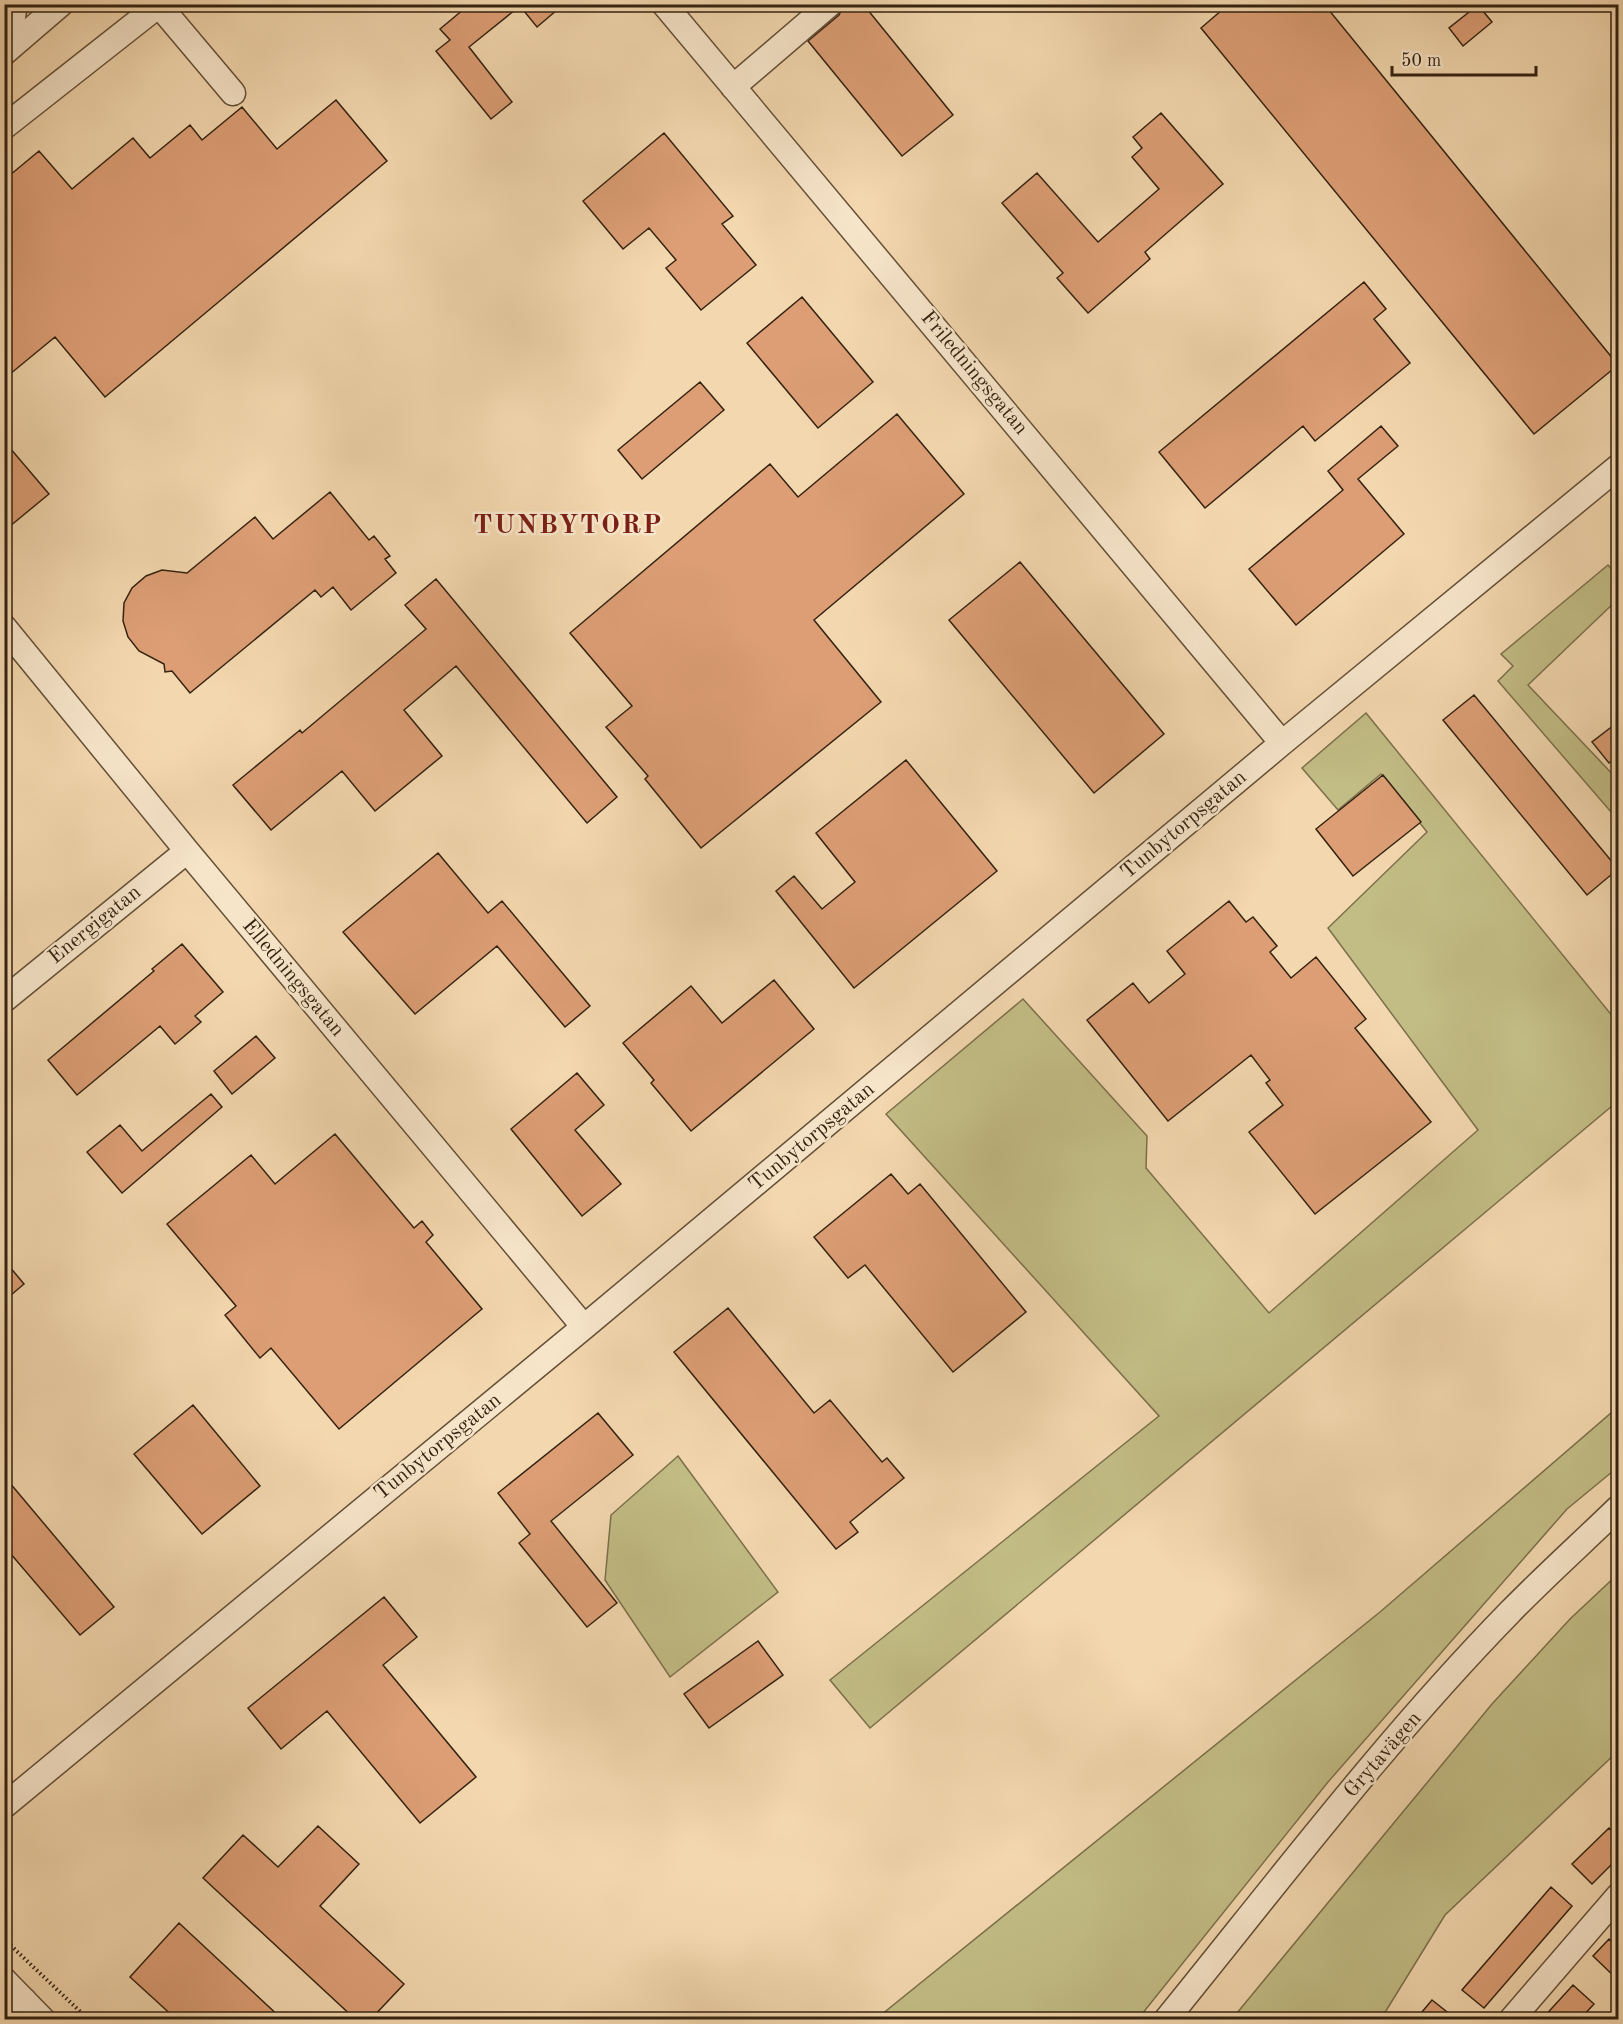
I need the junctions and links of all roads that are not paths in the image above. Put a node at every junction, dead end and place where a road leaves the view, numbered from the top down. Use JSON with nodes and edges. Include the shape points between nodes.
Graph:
{"nodes":[{"id":1,"x":13,"y":4,"type":"edge"},
{"id":2,"x":61,"y":4,"type":"edge"},
{"id":3,"x":664,"y":4,"type":"edge"},
{"id":4,"x":830,"y":4,"type":"edge"},
{"id":5,"x":159,"y":5,"type":"edge"},
{"id":6,"x":4,"y":10,"type":"edge"},
{"id":7,"x":4,"y":27,"type":"edge"},
{"id":8,"x":4,"y":52,"type":"edge"},
{"id":9,"x":733,"y":87,"type":"junction"},
{"id":10,"x":233,"y":93,"type":"dead end"},
{"id":11,"x":4,"y":127,"type":"edge"},
{"id":12,"x":1618,"y":467,"type":"edge"},
{"id":13,"x":4,"y":627,"type":"edge"},
{"id":14,"x":1282,"y":743,"type":"junction"},
{"id":15,"x":187,"y":851,"type":"junction"},
{"id":16,"x":4,"y":1000,"type":"edge"},
{"id":17,"x":584,"y":1327,"type":"junction"},
{"id":18,"x":1618,"y":1508,"type":"edge"},
{"id":19,"x":4,"y":1806,"type":"edge"},
{"id":20,"x":1618,"y":1896,"type":"edge"},
{"id":21,"x":4,"y":1980,"type":"edge"},
{"id":22,"x":24,"y":2000,"type":"junction"},
{"id":23,"x":4,"y":2019,"type":"edge"},
{"id":24,"x":43,"y":2019,"type":"edge"},
{"id":25,"x":1167,"y":2019,"type":"edge"},
{"id":26,"x":1511,"y":2019,"type":"edge"}],
"edges":[{"from":1,"to":6,"type":"street"},
{"from":1,"to":7,"type":"street","via":[[13,17]]},
{"from":2,"to":8,"type":"street"},
{"from":3,"to":9,"type":"street","name":"Friledningsgatan"},
{"from":4,"to":9,"type":"street"},
{"from":5,"to":10,"type":"street"},
{"from":5,"to":11,"type":"street"},
{"from":9,"to":14,"type":"street","name":"Friledningsgatan"},
{"from":12,"to":14,"type":"street","name":"Tunbytorpsgatan"},
{"from":13,"to":15,"type":"street","name":"Elledningsgatan"},
{"from":14,"to":17,"type":"street","name":"Tunbytorpsgatan"},
{"from":15,"to":16,"type":"street","name":"Energigatan"},
{"from":15,"to":17,"type":"street","name":"Elledningsgatan"},
{"from":17,"to":19,"type":"street","name":"Tunbytorpsgatan"},
{"from":18,"to":25,"type":"street","name":"Grytavägen","via":[[1510,1612],[1420,1712]]},
{"from":20,"to":26,"type":"street"},
{"from":21,"to":22,"type":"street"},
{"from":22,"to":23,"type":"street"},
{"from":22,"to":24,"type":"street"}]}
